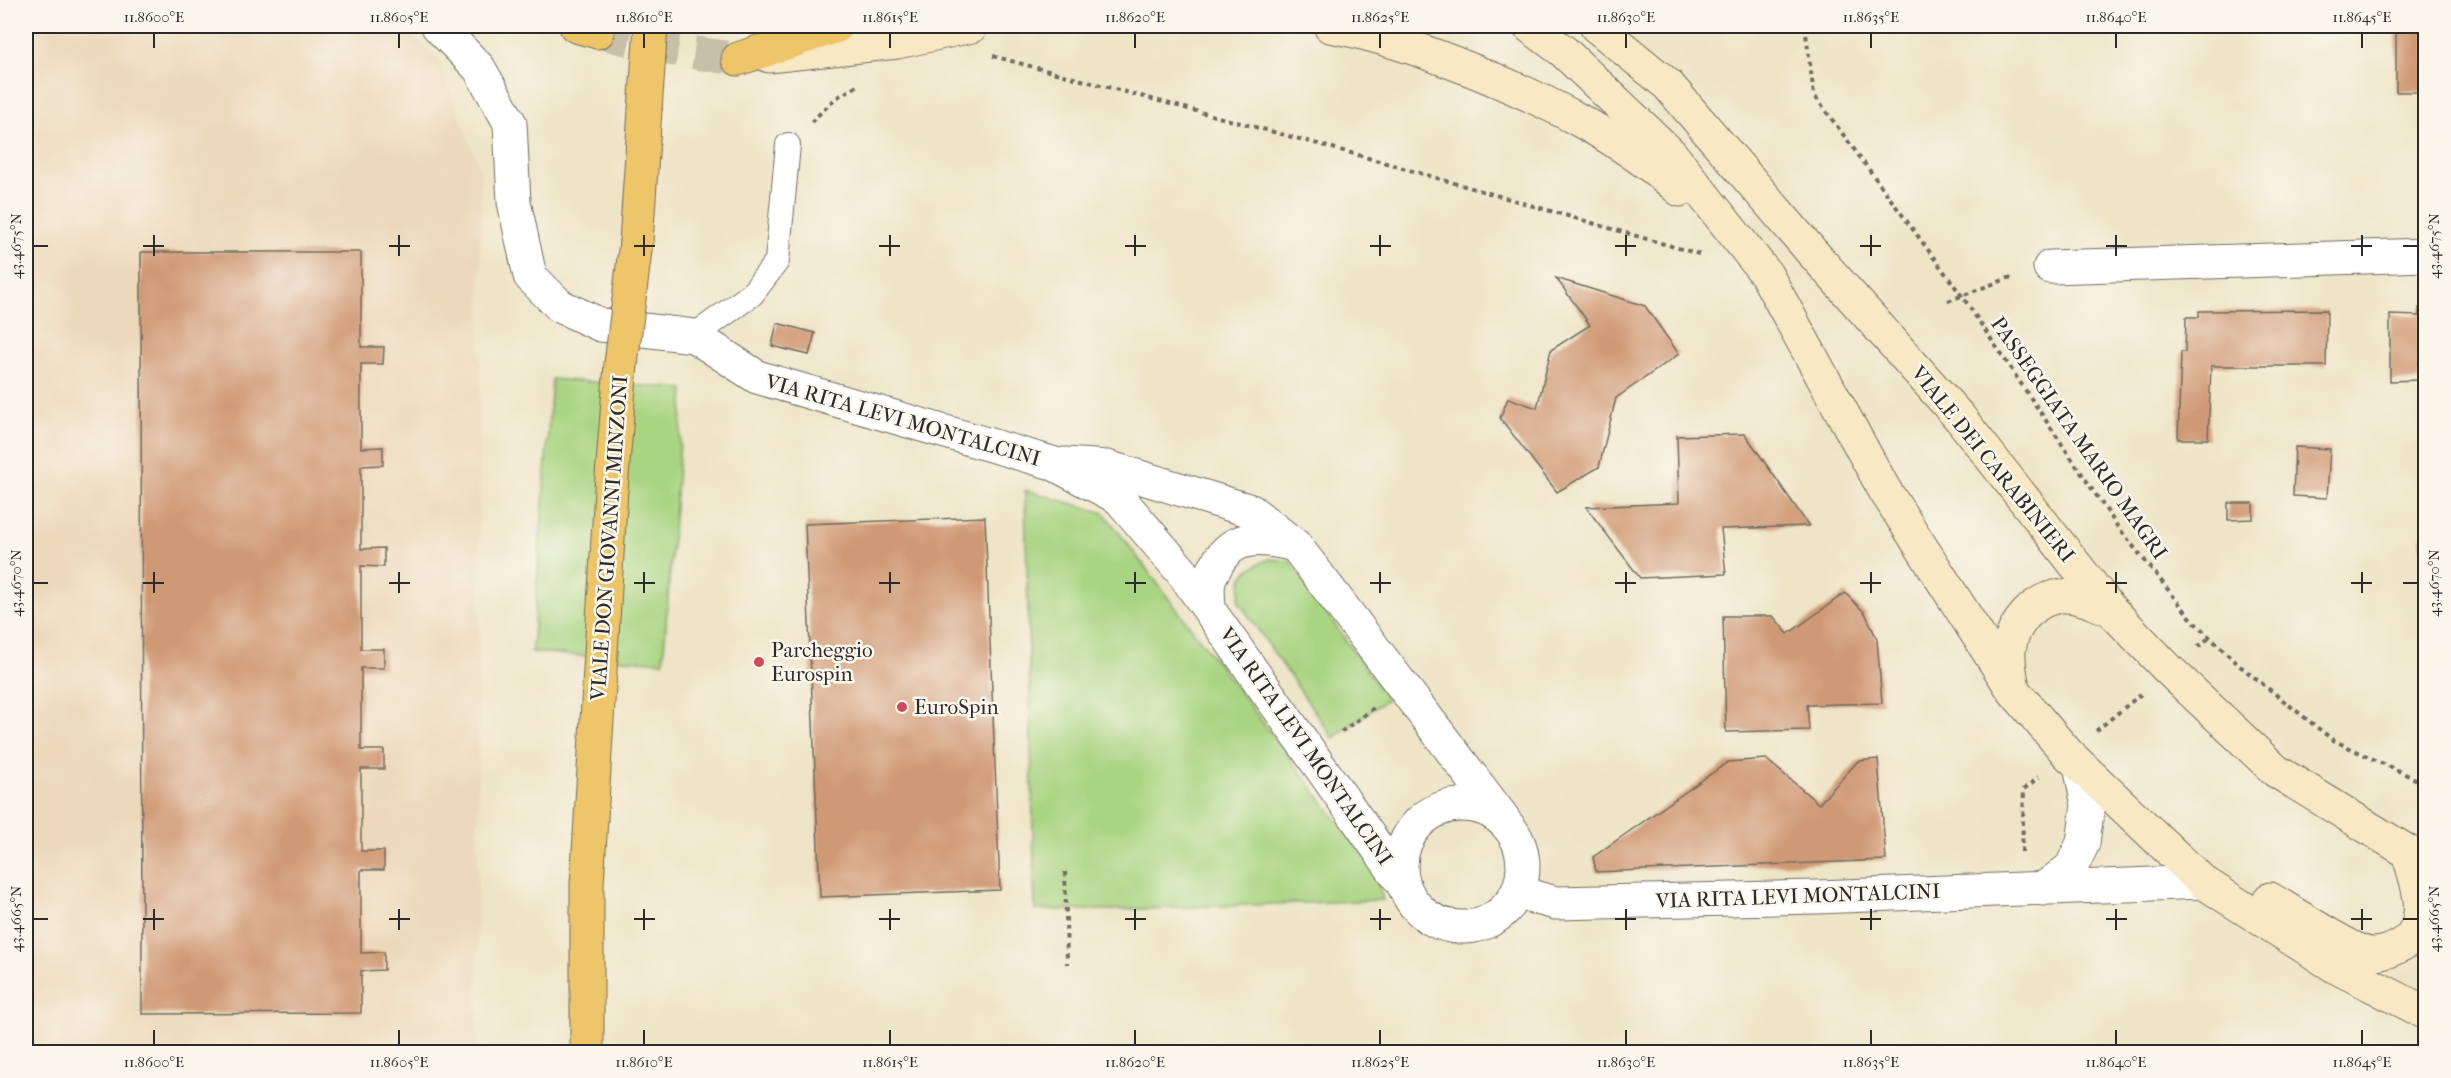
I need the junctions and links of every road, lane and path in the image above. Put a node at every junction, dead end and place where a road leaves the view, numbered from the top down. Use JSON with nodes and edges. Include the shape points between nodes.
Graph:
{"nodes":[{"id":1,"x":438,"y":26,"type":"edge"},
{"id":2,"x":651,"y":26,"type":"edge"},
{"id":3,"x":837,"y":26,"type":"edge"},
{"id":4,"x":972,"y":26,"type":"edge"},
{"id":5,"x":1330,"y":26,"type":"edge"},
{"id":6,"x":1529,"y":26,"type":"edge"},
{"id":7,"x":1596,"y":26,"type":"edge"},
{"id":8,"x":1805,"y":26,"type":"edge"},
{"id":9,"x":985,"y":56,"type":"dead end"},
{"id":10,"x":863,"y":82,"type":"dead end"},
{"id":11,"x":788,"y":146,"type":"joint"},
{"id":12,"x":1749,"y":253,"type":"junction"},
{"id":13,"x":1703,"y":255,"type":"dead end"},
{"id":14,"x":2426,"y":255,"type":"edge"},
{"id":15,"x":2050,"y":267,"type":"joint"},
{"id":16,"x":1962,"y":296,"type":"junction"},
{"id":17,"x":1948,"y":301,"type":"dead end"},
{"id":18,"x":694,"y":336,"type":"junction"},
{"id":19,"x":1052,"y":464,"type":"junction"},
{"id":20,"x":1296,"y":546,"type":"junction"},
{"id":21,"x":1209,"y":609,"type":"junction"},
{"id":22,"x":2111,"y":610,"type":"junction"},
{"id":23,"x":1403,"y":686,"type":"junction"},
{"id":24,"x":2013,"y":690,"type":"junction"},
{"id":25,"x":1311,"y":754,"type":"junction"},
{"id":26,"x":2079,"y":766,"type":"junction"},
{"id":27,"x":2426,"y":784,"type":"edge"},
{"id":28,"x":1503,"y":818,"type":"junction"},
{"id":29,"x":2417,"y":859,"type":"edge"},
{"id":30,"x":1065,"y":872,"type":"dead end"},
{"id":31,"x":1403,"y":884,"type":"junction"},
{"id":32,"x":2043,"y":889,"type":"junction"},
{"id":33,"x":2216,"y":890,"type":"junction"},
{"id":34,"x":1518,"y":892,"type":"junction"},
{"id":35,"x":1067,"y":964,"type":"dead end"},
{"id":36,"x":2426,"y":1013,"type":"edge"},
{"id":37,"x":587,"y":1053,"type":"edge"}],
"edges":[{"from":1,"to":18,"type":"street","via":[[479,68],[510,123],[514,202],[530,276],[561,306],[601,325]]},
{"from":2,"to":37,"type":"main road","name":"VIALE DON GIOVANNI MINZONI","bridge":true,"via":[[636,243],[610,489],[587,884]]},
{"from":3,"to":4,"type":"main road","via":[[738,59],[897,42]]},
{"from":5,"to":12,"type":"main road","via":[[1424,51],[1516,88],[1604,133],[1653,166]]},
{"from":6,"to":12,"type":"main road","via":[[1563,51],[1671,154]]},
{"from":7,"to":22,"type":"main road","name":"VIALE DEI CARABINIERI","via":[[1668,85],[1960,418]]},
{"from":8,"to":16,"type":"path","name":"PASSEGGIATA MARIO MAGRI","via":[[1814,95]]},
{"from":9,"to":13,"type":"path","via":[[1351,153]]},
{"from":10,"to":11,"type":"path","via":[[836,98]]},
{"from":11,"to":18,"type":"lane","via":[[777,261],[752,294]]},
{"from":12,"to":24,"type":"main road","via":[[1766,274],[1884,489]]},
{"from":14,"to":15,"type":"street"},
{"from":15,"to":16,"type":"path"},
{"from":16,"to":17,"type":"path"},
{"from":16,"to":27,"type":"path","name":"PASSEGGIATA MARIO MAGRI","via":[[2117,526],[2195,623],[2240,666],[2333,740]]},
{"from":18,"to":19,"type":"street","name":"VIA RITA LEVI MONTALCINI","via":[[757,376]]},
{"from":19,"to":20,"type":"street","name":"VIA RITA LEVI MONTALCINI","via":[[1107,467],[1251,511]]},
{"from":19,"to":21,"type":"street","name":"VIA RITA LEVI MONTALCINI","via":[[1119,498]]},
{"from":20,"to":21,"type":"street","name":"VIA RITA LEVI MONTALCINI","via":[[1266,538],[1248,539],[1230,548],[1209,580]]},
{"from":20,"to":23,"type":"street","name":"VIA RITA LEVI MONTALCINI"},
{"from":21,"to":25,"type":"street","name":"VIA RITA LEVI MONTALCINI"},
{"from":22,"to":24,"type":"main road","via":[[2081,598],[2063,596],[2045,600],[2027,613],[2015,626],[2009,652]]},
{"from":22,"to":29,"type":"main road","name":"VIALE DEI CARABINIERI","via":[[2276,771]]},
{"from":23,"to":25,"type":"path"},
{"from":23,"to":28,"type":"street","name":"VIA RITA LEVI MONTALCINI"},
{"from":24,"to":26,"type":"main road"},
{"from":25,"to":31,"type":"street","name":"VIA RITA LEVI MONTALCINI"},
{"from":26,"to":32,"type":"street","via":[[2088,805],[2083,843],[2071,868]]},
{"from":26,"to":33,"type":"main road"},
{"from":28,"to":31,"type":"street","name":"VIA RITA LEVI MONTALCINI","via":[[1486,808],[1466,804],[1428,814],[1414,827],[1404,845],[1400,864]]},
{"from":28,"to":34,"type":"street","name":"VIA RITA LEVI MONTALCINI","via":[[1516,834],[1523,853],[1524,873]]},
{"from":29,"to":33,"type":"main road","via":[[2420,921],[2409,940],[2394,950],[2372,954],[2345,943],[2267,897]]},
{"from":30,"to":35,"type":"path"},
{"from":31,"to":34,"type":"street","name":"VIA RITA LEVI MONTALCINI","via":[[1411,901],[1424,914],[1459,928],[1494,919]]},
{"from":32,"to":33,"type":"street","name":"VIA RITA LEVI MONTALCINI"},
{"from":32,"to":34,"type":"street","name":"VIA RITA LEVI MONTALCINI","via":[[1557,903]]},
{"from":33,"to":36,"type":"main road","via":[[2336,967]]}]}
